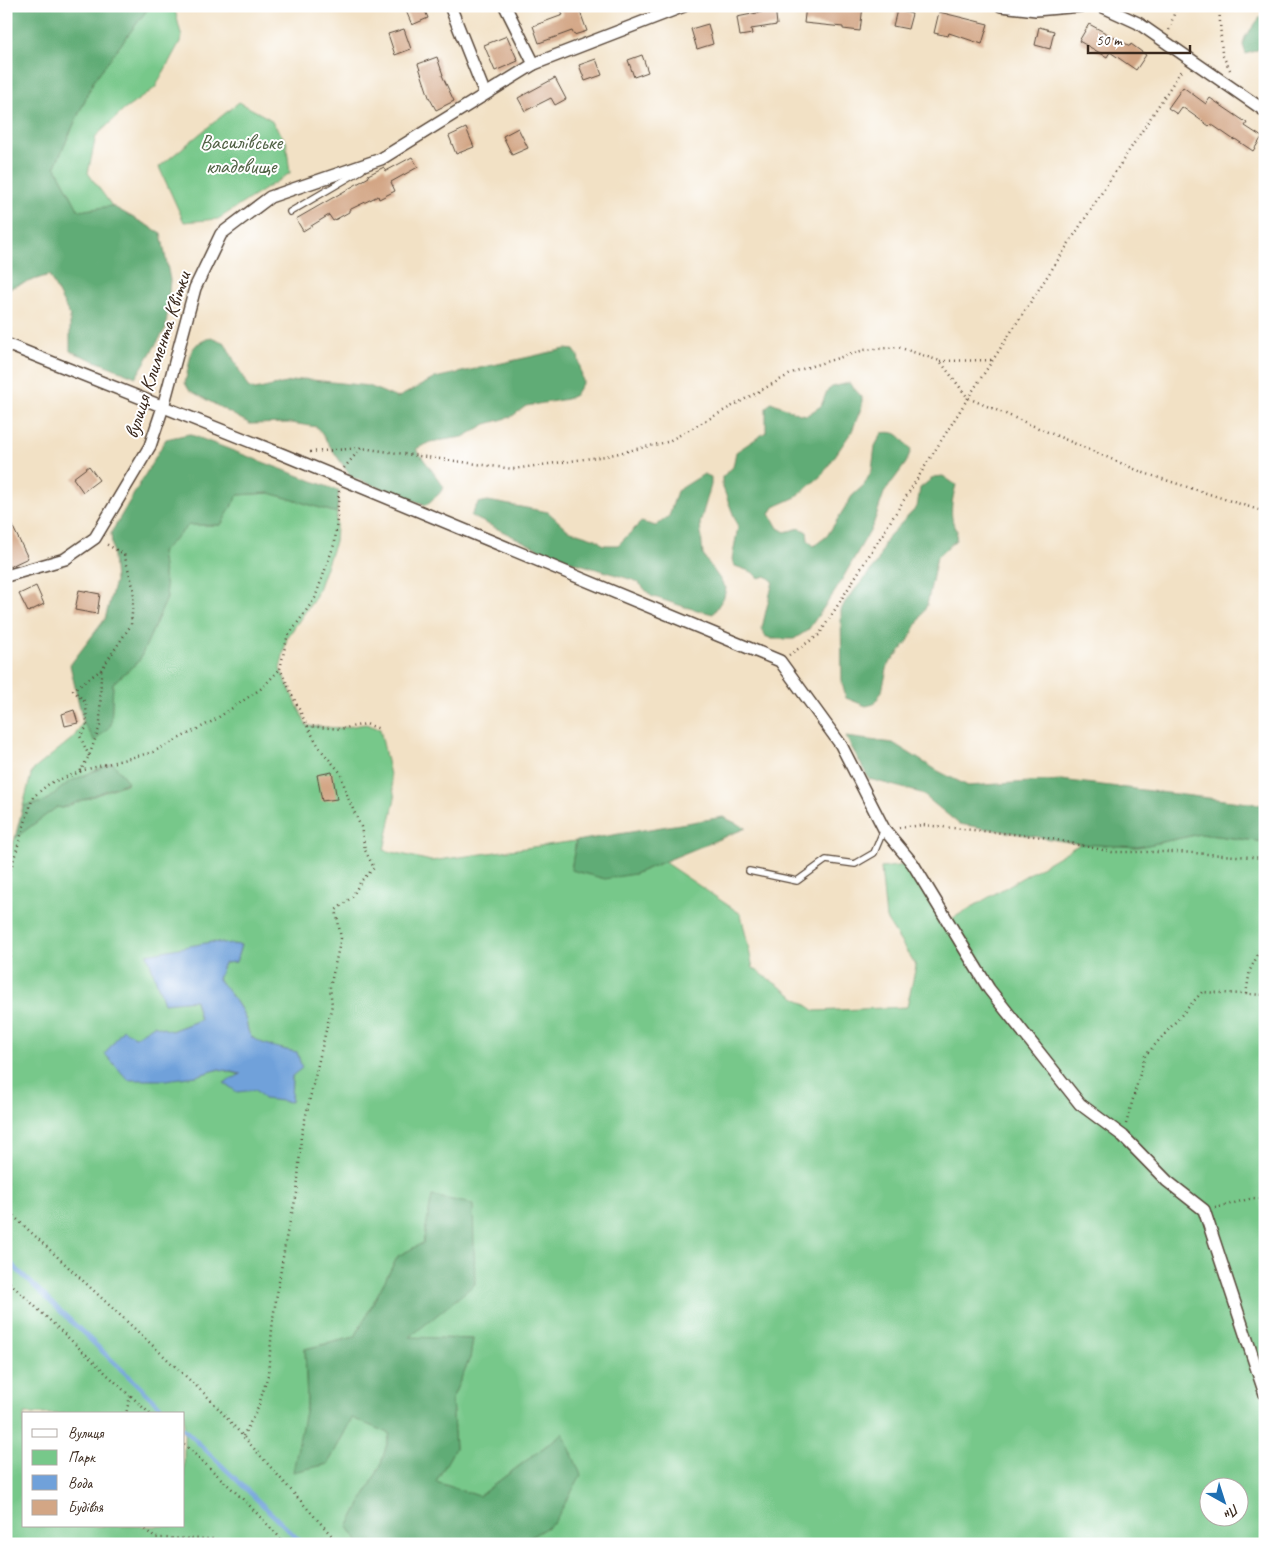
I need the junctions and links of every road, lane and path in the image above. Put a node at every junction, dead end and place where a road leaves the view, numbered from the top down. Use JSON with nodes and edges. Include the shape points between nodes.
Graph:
{"nodes":[{"id":1,"x":450,"y":6,"type":"edge"},
{"id":2,"x":505,"y":6,"type":"edge"},
{"id":3,"x":684,"y":6,"type":"edge"},
{"id":4,"x":1001,"y":6,"type":"edge"},
{"id":5,"x":1081,"y":6,"type":"edge"},
{"id":6,"x":1101,"y":6,"type":"edge"},
{"id":7,"x":1179,"y":6,"type":"edge"},
{"id":8,"x":1219,"y":6,"type":"edge"},
{"id":9,"x":1166,"y":41,"type":"junction"},
{"id":10,"x":1189,"y":59,"type":"junction"},
{"id":11,"x":534,"y":64,"type":"junction"},
{"id":12,"x":485,"y":94,"type":"junction"},
{"id":13,"x":1241,"y":94,"type":"junction"},
{"id":14,"x":1265,"y":111,"type":"edge"},
{"id":15,"x":381,"y":159,"type":"junction"},
{"id":16,"x":290,"y":212,"type":"dead end"},
{"id":17,"x":6,"y":344,"type":"edge"},
{"id":18,"x":993,"y":360,"type":"junction"},
{"id":19,"x":940,"y":361,"type":"junction"},
{"id":20,"x":968,"y":398,"type":"junction"},
{"id":21,"x":162,"y":406,"type":"junction"},
{"id":22,"x":361,"y":448,"type":"junction"},
{"id":23,"x":284,"y":455,"type":"junction"},
{"id":24,"x":337,"y":477,"type":"junction"},
{"id":25,"x":339,"y":491,"type":"dead end"},
{"id":26,"x":1265,"y":512,"type":"edge"},
{"id":27,"x":95,"y":538,"type":"junction"},
{"id":28,"x":6,"y":576,"type":"edge"},
{"id":29,"x":780,"y":661,"type":"junction"},
{"id":30,"x":280,"y":669,"type":"junction"},
{"id":31,"x":101,"y":670,"type":"junction"},
{"id":32,"x":307,"y":726,"type":"junction"},
{"id":33,"x":380,"y":730,"type":"dead end"},
{"id":34,"x":89,"y":756,"type":"junction"},
{"id":35,"x":80,"y":772,"type":"junction"},
{"id":36,"x":884,"y":829,"type":"junction"},
{"id":37,"x":1265,"y":858,"type":"edge"},
{"id":38,"x":749,"y":871,"type":"dead end"},
{"id":39,"x":6,"y":884,"type":"edge"},
{"id":40,"x":1265,"y":941,"type":"edge"},
{"id":41,"x":6,"y":942,"type":"edge"},
{"id":42,"x":6,"y":968,"type":"edge"},
{"id":43,"x":1246,"y":994,"type":"junction"},
{"id":44,"x":1265,"y":995,"type":"edge"},
{"id":45,"x":1123,"y":1136,"type":"junction"},
{"id":46,"x":1265,"y":1199,"type":"edge"},
{"id":47,"x":6,"y":1209,"type":"edge"},
{"id":48,"x":1204,"y":1210,"type":"junction"},
{"id":49,"x":6,"y":1279,"type":"edge"},
{"id":50,"x":1265,"y":1394,"type":"edge"},
{"id":51,"x":130,"y":1396,"type":"junction"},
{"id":52,"x":126,"y":1412,"type":"edge"},
{"id":53,"x":148,"y":1412,"type":"edge"},
{"id":54,"x":244,"y":1436,"type":"junction"},
{"id":55,"x":185,"y":1445,"type":"edge"},
{"id":56,"x":143,"y":1528,"type":"edge"},
{"id":57,"x":232,"y":1544,"type":"edge"},
{"id":58,"x":286,"y":1544,"type":"edge"},
{"id":59,"x":339,"y":1544,"type":"edge"}],
"edges":[{"from":1,"to":12,"type":"street"},
{"from":2,"to":11,"type":"street"},
{"from":3,"to":11,"type":"street","name":"вулиця Климента Квітки"},
{"from":4,"to":5,"type":"street","via":[[1036,10]]},
{"from":6,"to":9,"type":"street","via":[[1138,23]]},
{"from":7,"to":9,"type":"path"},
{"from":8,"to":13,"type":"path","via":[[1222,54]]},
{"from":9,"to":10,"type":"street"},
{"from":10,"to":13,"type":"street"},
{"from":10,"to":18,"type":"path"},
{"from":11,"to":12,"type":"street","name":"вулиця Климента Квітки"},
{"from":12,"to":15,"type":"street","name":"вулиця Климента Квітки"},
{"from":13,"to":14,"type":"street"},
{"from":15,"to":16,"type":"lane"},
{"from":15,"to":21,"type":"street","name":"вулиця Климента Квітки","via":[[270,197],[221,234],[195,288]]},
{"from":17,"to":21,"type":"street"},
{"from":18,"to":19,"type":"path"},
{"from":18,"to":20,"type":"path"},
{"from":19,"to":20,"type":"path"},
{"from":19,"to":22,"type":"path","via":[[898,347],[864,350],[796,371],[667,442],[606,456],[513,469]]},
{"from":20,"to":26,"type":"path","via":[[1144,473]]},
{"from":20,"to":29,"type":"path","via":[[819,635]]},
{"from":21,"to":23,"type":"street"},
{"from":21,"to":27,"type":"street","name":"вулиця Климента Квітки","via":[[150,446]]},
{"from":22,"to":23,"type":"path"},
{"from":22,"to":24,"type":"path"},
{"from":23,"to":24,"type":"street"},
{"from":24,"to":29,"type":"street"},
{"from":25,"to":30,"type":"path","via":[[335,542],[315,598],[287,638]]},
{"from":27,"to":28,"type":"street","name":"вулиця Климента Квітки","via":[[65,559]]},
{"from":27,"to":31,"type":"path","via":[[124,554],[134,590],[131,625]]},
{"from":29,"to":36,"type":"street","via":[[841,745]]},
{"from":30,"to":32,"type":"path"},
{"from":30,"to":35,"type":"path","via":[[262,688],[213,721],[154,752]]},
{"from":31,"to":34,"type":"path","via":[[100,726]]},
{"from":31,"to":34,"type":"path","via":[[74,690],[86,703],[87,727],[80,736]]},
{"from":32,"to":33,"type":"path","via":[[340,728],[366,724]]},
{"from":32,"to":54,"type":"path","via":[[321,750],[340,772],[374,868],[361,880],[352,897],[336,910],[342,938],[330,987],[332,1006],[301,1136],[297,1193],[273,1318],[268,1375],[258,1408]]},
{"from":34,"to":35,"type":"path"},
{"from":35,"to":39,"type":"path","via":[[50,784],[33,797]]},
{"from":36,"to":37,"type":"path","via":[[923,825],[1043,837],[1112,852],[1179,852]]},
{"from":36,"to":38,"type":"lane","via":[[874,853],[856,864],[826,860],[797,881]]},
{"from":36,"to":45,"type":"street","via":[[913,864],[989,989],[1080,1104]]},
{"from":40,"to":43,"type":"path","via":[[1250,970]]},
{"from":41,"to":42,"type":"path","via":[[11,954]]},
{"from":43,"to":44,"type":"path"},
{"from":43,"to":45,"type":"path","via":[[1202,992],[1145,1056]]},
{"from":45,"to":48,"type":"street","via":[[1167,1181]]},
{"from":46,"to":48,"type":"path","via":[[1253,1198]]},
{"from":47,"to":54,"type":"path","via":[[209,1398]]},
{"from":48,"to":50,"type":"street"},
{"from":49,"to":51,"type":"path"},
{"from":51,"to":52,"type":"path"},
{"from":51,"to":53,"type":"path"},
{"from":54,"to":59,"type":"path"},
{"from":55,"to":58,"type":"path"},
{"from":56,"to":57,"type":"path","via":[[154,1538],[214,1539]]}]}
